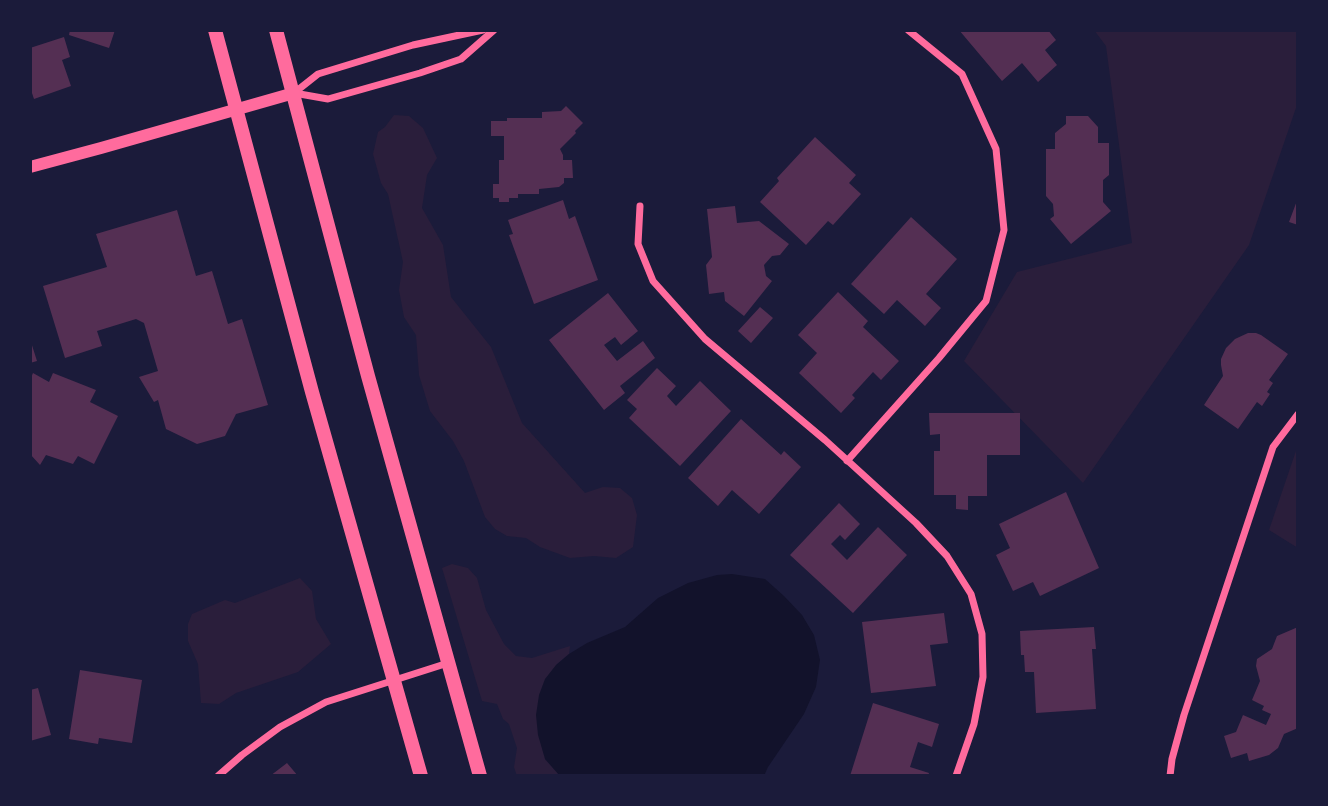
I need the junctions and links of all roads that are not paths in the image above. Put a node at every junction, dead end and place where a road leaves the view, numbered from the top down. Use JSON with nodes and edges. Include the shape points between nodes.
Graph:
{"nodes":[{"id":1,"x":215,"y":30,"type":"edge"},
{"id":2,"x":276,"y":30,"type":"edge"},
{"id":3,"x":483,"y":30,"type":"edge"},
{"id":4,"x":494,"y":30,"type":"edge"},
{"id":5,"x":908,"y":30,"type":"edge"},
{"id":6,"x":294,"y":93,"type":"junction"},
{"id":7,"x":237,"y":109,"type":"junction"},
{"id":8,"x":30,"y":167,"type":"edge"},
{"id":9,"x":640,"y":206,"type":"dead end"},
{"id":10,"x":1298,"y":414,"type":"edge"},
{"id":11,"x":847,"y":460,"type":"junction"},
{"id":12,"x":448,"y":663,"type":"junction"},
{"id":13,"x":393,"y":680,"type":"junction"},
{"id":14,"x":218,"y":776,"type":"edge"},
{"id":15,"x":421,"y":776,"type":"edge"},
{"id":16,"x":481,"y":776,"type":"edge"},
{"id":17,"x":956,"y":776,"type":"edge"},
{"id":18,"x":1170,"y":776,"type":"edge"}],
"edges":[{"from":1,"to":7,"type":"main road"},
{"from":2,"to":6,"type":"main road"},
{"from":3,"to":6,"type":"street","via":[[413,45],[318,74]]},
{"from":4,"to":6,"type":"street","via":[[461,59],[421,73],[328,99]]},
{"from":5,"to":11,"type":"street","via":[[962,74],[996,149],[1004,230],[986,302]]},
{"from":6,"to":7,"type":"street"},
{"from":6,"to":12,"type":"main road"},
{"from":7,"to":8,"type":"street"},
{"from":7,"to":13,"type":"main road"},
{"from":9,"to":11,"type":"street","via":[[638,244],[653,281],[705,339]]},
{"from":10,"to":18,"type":"street","via":[[1273,447],[1184,715]]},
{"from":11,"to":17,"type":"street","via":[[947,556],[971,594],[982,634],[984,677]]},
{"from":12,"to":13,"type":"street"},
{"from":12,"to":16,"type":"main road"},
{"from":13,"to":14,"type":"street","via":[[326,702],[279,727]]},
{"from":13,"to":15,"type":"main road"}]}
